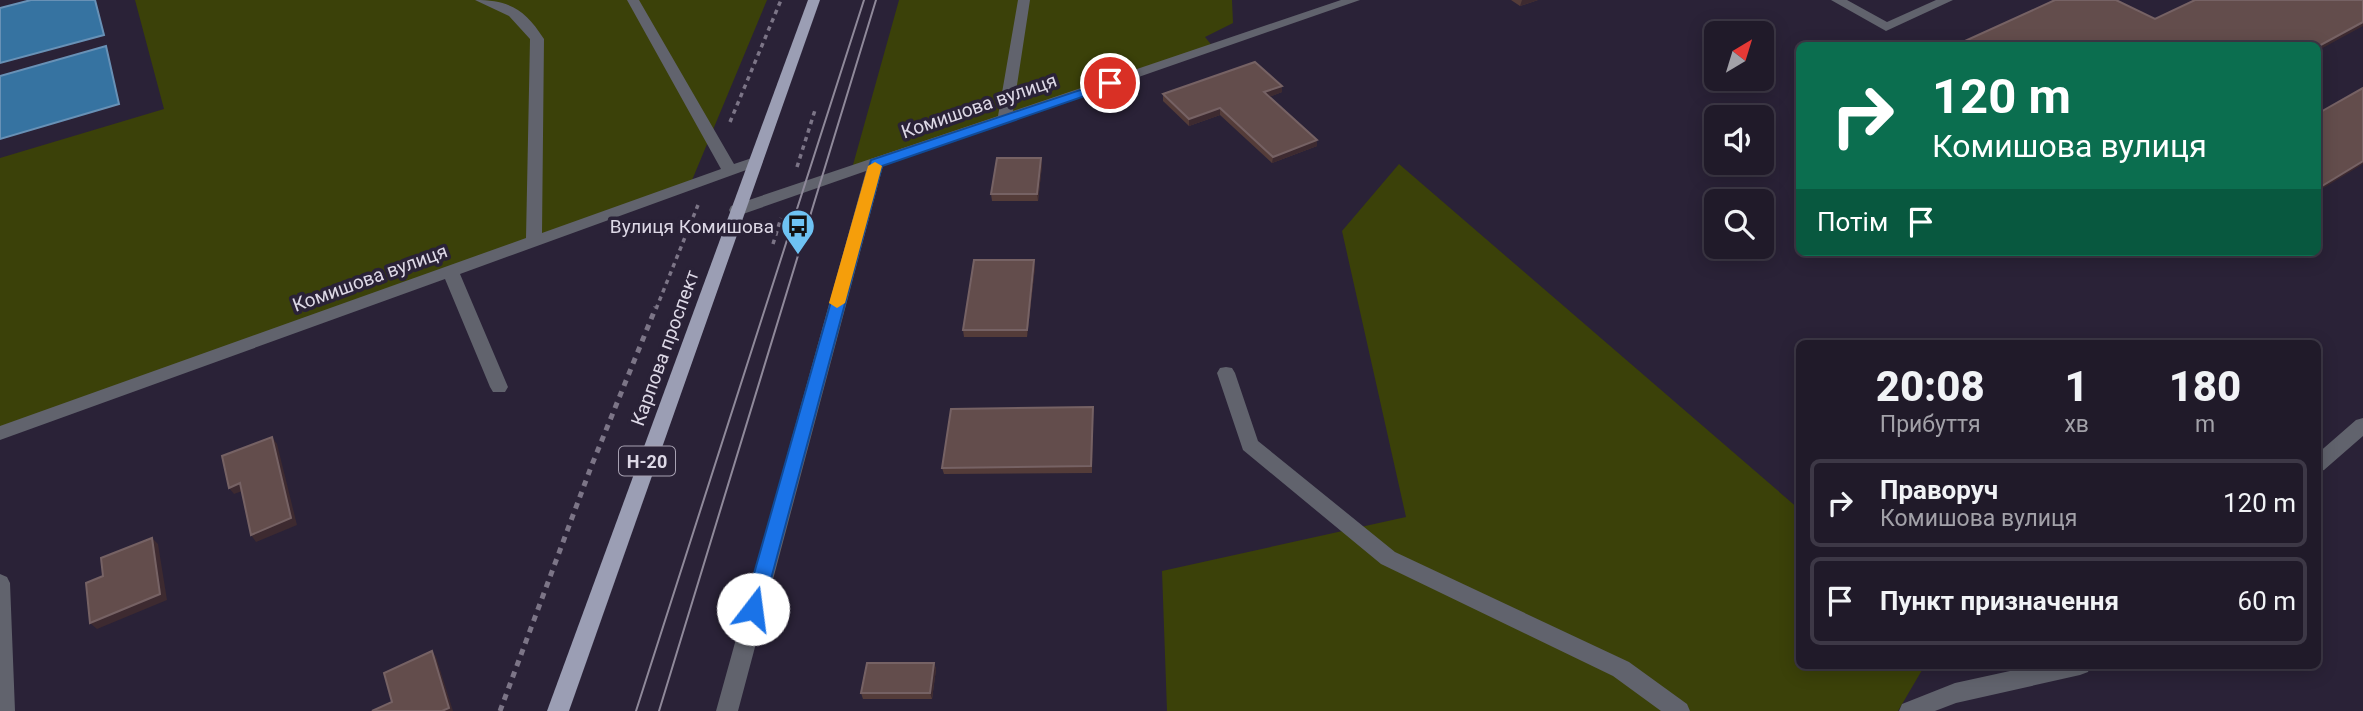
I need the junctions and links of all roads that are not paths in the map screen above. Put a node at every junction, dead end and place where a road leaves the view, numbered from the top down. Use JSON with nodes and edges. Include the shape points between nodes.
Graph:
{"nodes":[{"id":1,"x":481,"y":0,"type":"edge"},
{"id":2,"x":633,"y":0,"type":"edge"},
{"id":3,"x":814,"y":0,"type":"edge"},
{"id":4,"x":1024,"y":0,"type":"edge"},
{"id":5,"x":1354,"y":0,"type":"edge"},
{"id":6,"x":1837,"y":0,"type":"edge"},
{"id":7,"x":1947,"y":0,"type":"edge"},
{"id":8,"x":1005,"y":119,"type":"junction"},
{"id":9,"x":755,"y":162,"type":"junction"},
{"id":10,"x":876,"y":163,"type":"junction"},
{"id":11,"x":730,"y":171,"type":"junction"},
{"id":12,"x":737,"y":210,"type":"junction"},
{"id":13,"x":534,"y":241,"type":"junction"},
{"id":14,"x":450,"y":271,"type":"junction"},
{"id":15,"x":1226,"y":373,"type":"dead end"},
{"id":16,"x":499,"y":387,"type":"dead end"},
{"id":17,"x":2363,"y":425,"type":"edge"},
{"id":18,"x":0,"y":433,"type":"edge"},
{"id":19,"x":2321,"y":462,"type":"edge"},
{"id":20,"x":0,"y":583,"type":"edge"},
{"id":21,"x":2062,"y":669,"type":"edge"},
{"id":22,"x":4,"y":711,"type":"edge"},
{"id":23,"x":558,"y":711,"type":"edge"},
{"id":24,"x":727,"y":711,"type":"edge"},
{"id":25,"x":1679,"y":711,"type":"edge"},
{"id":26,"x":1910,"y":711,"type":"edge"}],
"edges":[{"from":1,"to":13,"type":"street","via":[[511,10],[528,23],[537,39]]},
{"from":2,"to":11,"type":"street"},
{"from":3,"to":9,"type":"main road","name":"Карпова проспект","number":"Н-20"},
{"from":4,"to":8,"type":"street"},
{"from":5,"to":8,"type":"street","name":"Комишова вулиця"},
{"from":6,"to":7,"type":"street","via":[[1886,27]]},
{"from":8,"to":10,"type":"street","name":"Комишова вулиця"},
{"from":9,"to":11,"type":"street","name":"Комишова вулиця"},
{"from":9,"to":12,"type":"main road","name":"Карпова проспект","number":"Н-20"},
{"from":10,"to":12,"type":"street","name":"Комишова вулиця"},
{"from":10,"to":24,"type":"street"},
{"from":11,"to":13,"type":"street","name":"Комишова вулиця"},
{"from":12,"to":23,"type":"main road","name":"Карпова проспект","number":"Н-20"},
{"from":13,"to":14,"type":"street","name":"Комишова вулиця"},
{"from":14,"to":16,"type":"street"},
{"from":14,"to":18,"type":"street","name":"Комишова вулиця"},
{"from":15,"to":25,"type":"street","via":[[1250,444],[1388,558],[1621,670]]},
{"from":17,"to":19,"type":"street"},
{"from":20,"to":22,"type":"street"},
{"from":21,"to":26,"type":"street","via":[[1955,693]]}]}
